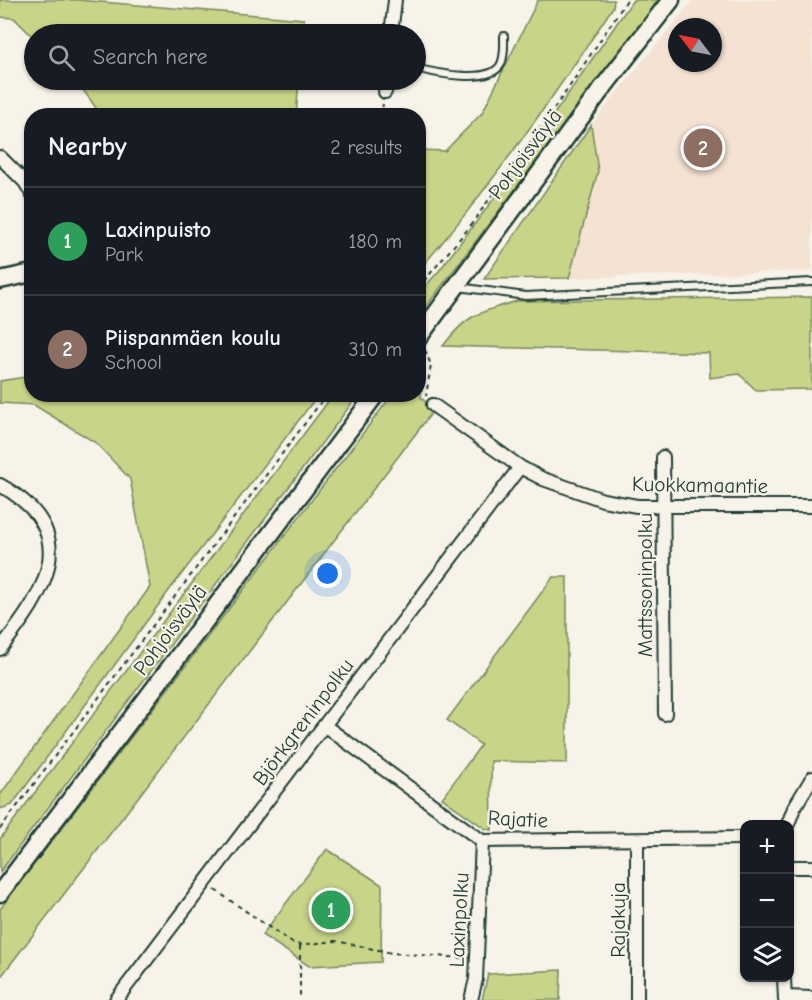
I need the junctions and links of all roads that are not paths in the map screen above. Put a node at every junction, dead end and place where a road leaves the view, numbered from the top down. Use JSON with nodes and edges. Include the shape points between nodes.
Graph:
{"nodes":[{"id":1,"x":395,"y":0,"type":"edge"},
{"id":2,"x":671,"y":0,"type":"edge"},
{"id":3,"x":392,"y":24,"type":"edge"},
{"id":4,"x":504,"y":36,"type":"dead end"},
{"id":5,"x":426,"y":70,"type":"edge"},
{"id":6,"x":0,"y":157,"type":"edge"},
{"id":7,"x":24,"y":181,"type":"edge"},
{"id":8,"x":24,"y":275,"type":"edge"},
{"id":9,"x":0,"y":280,"type":"edge"},
{"id":10,"x":812,"y":282,"type":"edge"},
{"id":11,"x":454,"y":286,"type":"junction"},
{"id":12,"x":426,"y":338,"type":"edge"},
{"id":13,"x":370,"y":402,"type":"edge"},
{"id":14,"x":433,"y":405,"type":"road end"},
{"id":15,"x":663,"y":457,"type":"dead end"},
{"id":16,"x":520,"y":467,"type":"junction"},
{"id":17,"x":0,"y":485,"type":"edge"},
{"id":18,"x":664,"y":506,"type":"junction"},
{"id":19,"x":812,"y":506,"type":"edge"},
{"id":20,"x":0,"y":650,"type":"edge"},
{"id":21,"x":665,"y":714,"type":"dead end"},
{"id":22,"x":326,"y":726,"type":"junction"},
{"id":23,"x":812,"y":778,"type":"edge"},
{"id":24,"x":790,"y":820,"type":"edge"},
{"id":25,"x":740,"y":838,"type":"edge"},
{"id":26,"x":637,"y":840,"type":"junction"},
{"id":27,"x":482,"y":841,"type":"junction"},
{"id":28,"x":794,"y":867,"type":"edge"},
{"id":29,"x":812,"y":867,"type":"edge"},
{"id":30,"x":0,"y":893,"type":"edge"},
{"id":31,"x":784,"y":982,"type":"edge"},
{"id":32,"x":812,"y":998,"type":"edge"},
{"id":33,"x":785,"y":999,"type":"edge"},
{"id":34,"x":116,"y":1000,"type":"edge"},
{"id":35,"x":471,"y":1000,"type":"edge"},
{"id":36,"x":637,"y":1000,"type":"edge"}],
"edges":[{"from":1,"to":3,"type":"street"},
{"from":2,"to":11,"type":"main road","name":"Pohjoisväylä"},
{"from":4,"to":5,"type":"lane","via":[[505,53],[500,67],[490,74],[457,76]]},
{"from":6,"to":7,"type":"street"},
{"from":8,"to":9,"type":"main road"},
{"from":10,"to":11,"type":"lane","via":[[526,296]]},
{"from":11,"to":12,"type":"main road","name":"Pohjoisväylä"},
{"from":13,"to":30,"type":"main road","name":"Pohjoisväylä"},
{"from":14,"to":16,"type":"street","name":"Kuokkamaantie"},
{"from":15,"to":18,"type":"street","name":"Mattssoninpolku"},
{"from":16,"to":18,"type":"street","name":"Kuokkamaantie","via":[[603,500]]},
{"from":16,"to":22,"type":"street","name":"Björkgreninpolku"},
{"from":17,"to":20,"type":"street","via":[[26,502],[36,515],[44,529],[50,568],[32,607]]},
{"from":18,"to":19,"type":"street","name":"Kuokkamaantie"},
{"from":18,"to":21,"type":"street","name":"Mattssoninpolku"},
{"from":22,"to":27,"type":"street","name":"Rajatie"},
{"from":22,"to":34,"type":"street","name":"Björkgreninpolku"},
{"from":23,"to":24,"type":"street"},
{"from":25,"to":26,"type":"street","name":"Rajatie"},
{"from":26,"to":27,"type":"street","name":"Rajatie"},
{"from":26,"to":36,"type":"street","name":"Rajakuja"},
{"from":27,"to":35,"type":"street","name":"Laxinpolku","via":[[477,958]]},
{"from":28,"to":29,"type":"street"},
{"from":31,"to":33,"type":"street"},
{"from":32,"to":33,"type":"street"}]}
